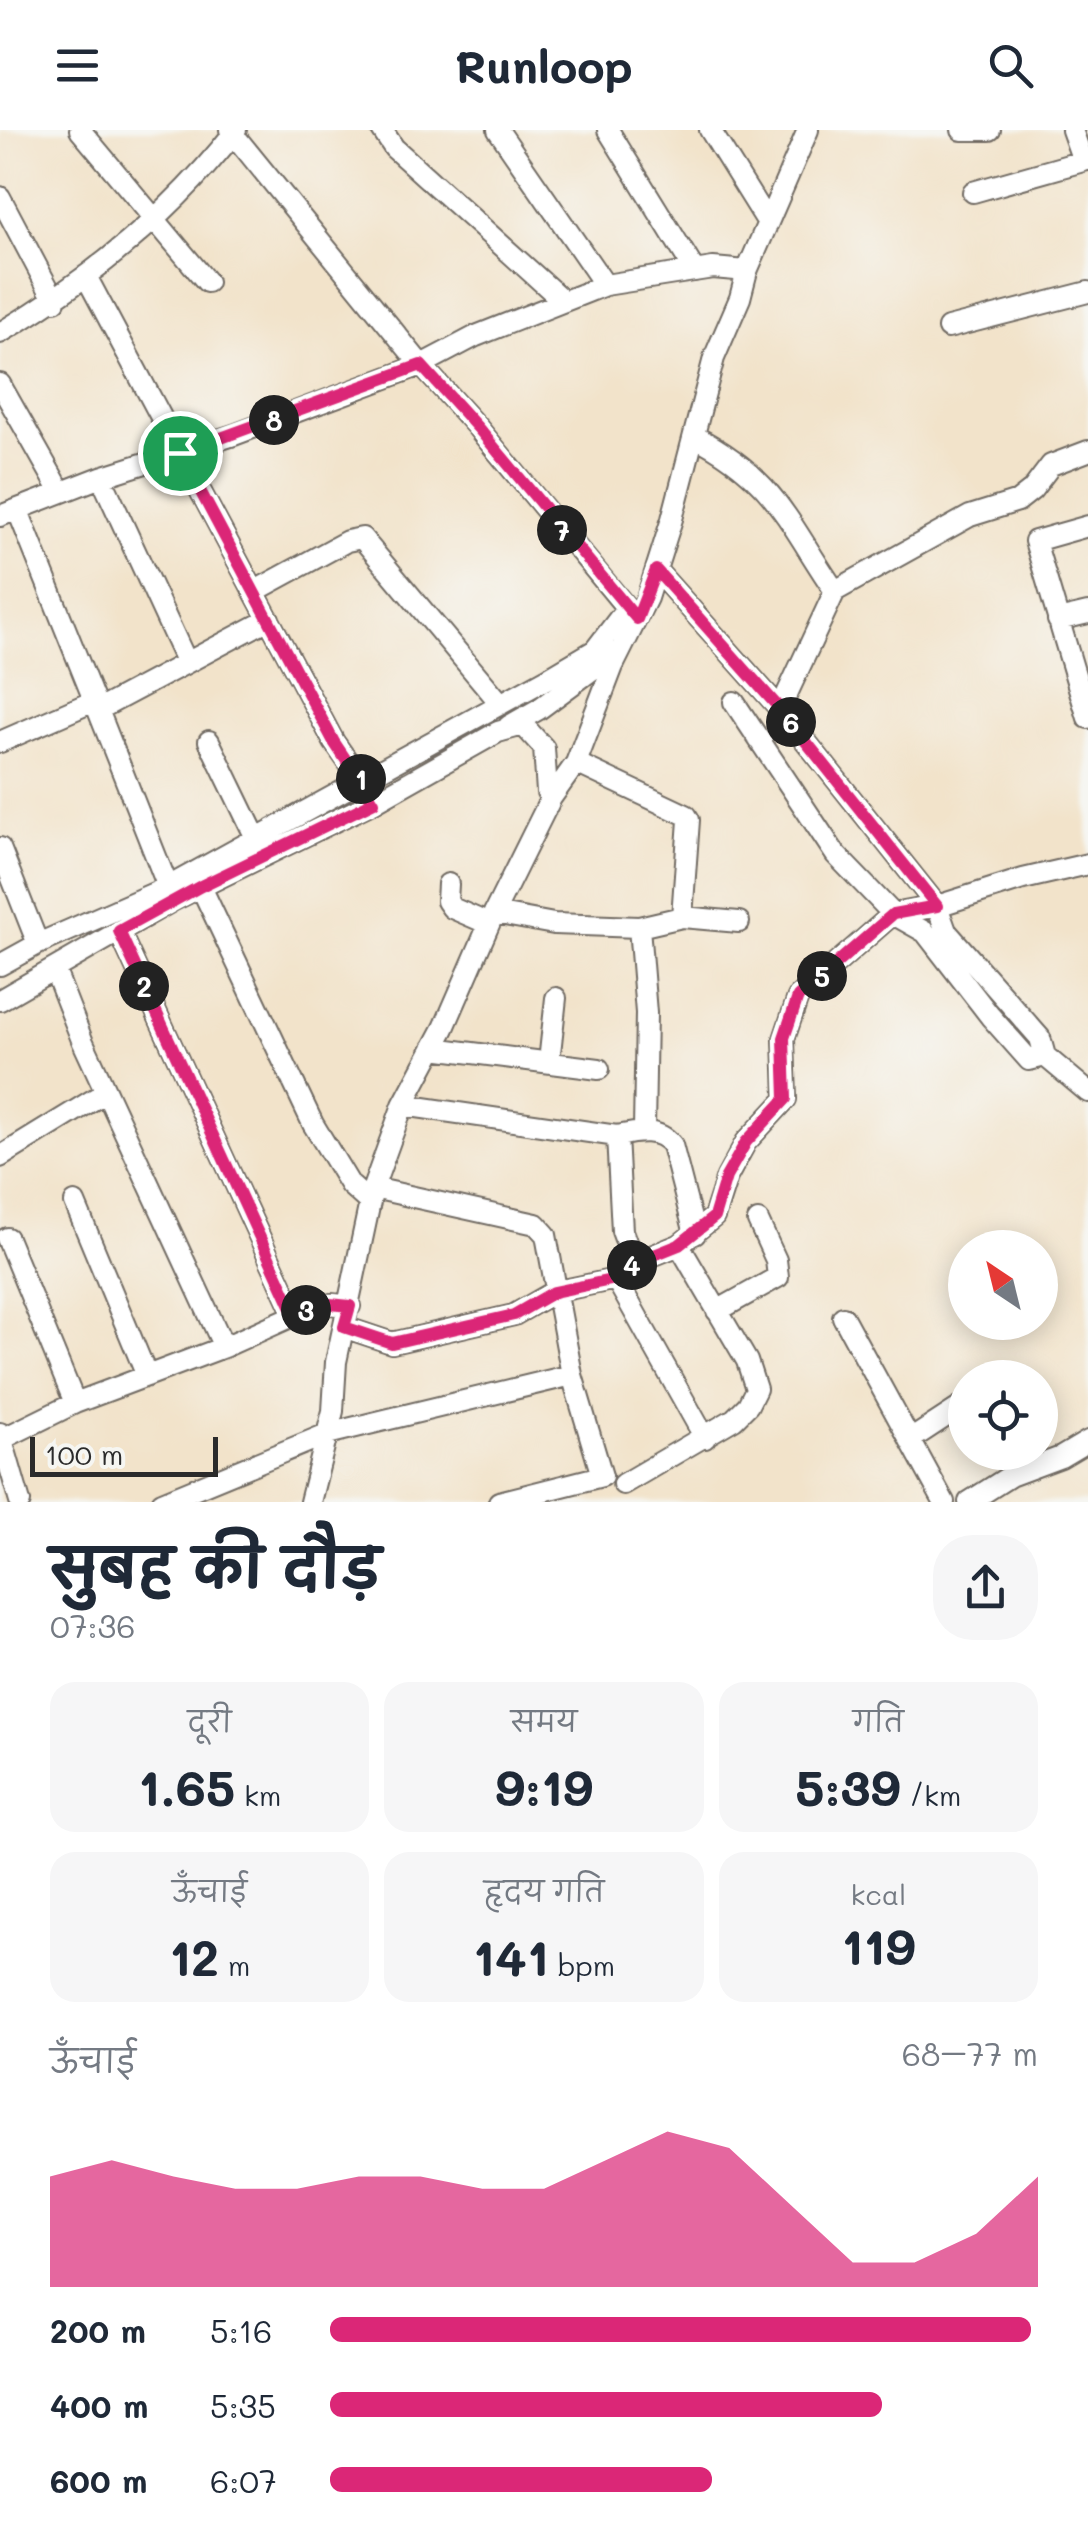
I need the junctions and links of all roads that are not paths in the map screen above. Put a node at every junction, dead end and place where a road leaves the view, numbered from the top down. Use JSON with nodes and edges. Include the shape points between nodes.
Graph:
{"nodes":[{"id":1,"x":80,"y":130,"type":"edge"},
{"id":2,"x":382,"y":130,"type":"edge"},
{"id":3,"x":498,"y":130,"type":"edge"},
{"id":4,"x":608,"y":130,"type":"edge"},
{"id":5,"x":710,"y":130,"type":"edge"},
{"id":6,"x":808,"y":130,"type":"edge"},
{"id":7,"x":962,"y":130,"type":"edge"},
{"id":8,"x":990,"y":130,"type":"edge"},
{"id":9,"x":1072,"y":130,"type":"edge"},
{"id":10,"x":233,"y":132,"type":"edge"},
{"id":11,"x":1085,"y":160,"type":"edge"},
{"id":12,"x":973,"y":192,"type":"dead end"},
{"id":13,"x":0,"y":197,"type":"edge"},
{"id":14,"x":156,"y":219,"type":"junction"},
{"id":15,"x":768,"y":223,"type":"junction"},
{"id":16,"x":695,"y":270,"type":"junction"},
{"id":17,"x":747,"y":271,"type":"junction"},
{"id":18,"x":88,"y":278,"type":"junction"},
{"id":19,"x":207,"y":282,"type":"dead end"},
{"id":20,"x":605,"y":285,"type":"junction"},
{"id":21,"x":1088,"y":292,"type":"edge"},
{"id":22,"x":54,"y":300,"type":"junction"},
{"id":23,"x":562,"y":300,"type":"junction"},
{"id":24,"x":948,"y":328,"type":"dead end"},
{"id":25,"x":0,"y":334,"type":"edge"},
{"id":26,"x":421,"y":365,"type":"junction"},
{"id":27,"x":0,"y":384,"type":"edge"},
{"id":28,"x":694,"y":436,"type":"junction"},
{"id":29,"x":1088,"y":451,"type":"edge"},
{"id":30,"x":180,"y":453,"type":"junction"},
{"id":31,"x":101,"y":477,"type":"junction"},
{"id":32,"x":61,"y":492,"type":"junction"},
{"id":33,"x":9,"y":514,"type":"edge"},
{"id":34,"x":1088,"y":526,"type":"edge"},
{"id":35,"x":656,"y":570,"type":"junction"},
{"id":36,"x":255,"y":591,"type":"junction"},
{"id":37,"x":835,"y":591,"type":"junction"},
{"id":38,"x":1088,"y":613,"type":"edge"},
{"id":39,"x":632,"y":614,"type":"junction"},
{"id":40,"x":268,"y":620,"type":"junction"},
{"id":41,"x":1058,"y":620,"type":"junction"},
{"id":42,"x":622,"y":648,"type":"junction"},
{"id":43,"x":186,"y":662,"type":"junction"},
{"id":44,"x":734,"y":702,"type":"dead end"},
{"id":45,"x":501,"y":704,"type":"junction"},
{"id":46,"x":96,"y":706,"type":"junction"},
{"id":47,"x":780,"y":709,"type":"junction"},
{"id":48,"x":1088,"y":718,"type":"edge"},
{"id":49,"x":498,"y":732,"type":"junction"},
{"id":50,"x":209,"y":741,"type":"dead end"},
{"id":51,"x":0,"y":742,"type":"edge"},
{"id":52,"x":576,"y":763,"type":"junction"},
{"id":53,"x":363,"y":782,"type":"junction"},
{"id":54,"x":551,"y":798,"type":"junction"},
{"id":55,"x":374,"y":802,"type":"junction"},
{"id":56,"x":257,"y":840,"type":"junction"},
{"id":57,"x":0,"y":848,"type":"edge"},
{"id":58,"x":1088,"y":864,"type":"edge"},
{"id":59,"x":448,"y":884,"type":"dead end"},
{"id":60,"x":201,"y":886,"type":"junction"},
{"id":61,"x":168,"y":887,"type":"junction"},
{"id":62,"x":937,"y":906,"type":"junction"},
{"id":63,"x":893,"y":914,"type":"junction"},
{"id":64,"x":682,"y":917,"type":"junction"},
{"id":65,"x":492,"y":918,"type":"junction"},
{"id":66,"x":739,"y":922,"type":"dead end"},
{"id":67,"x":639,"y":927,"type":"junction"},
{"id":68,"x":119,"y":931,"type":"junction"},
{"id":69,"x":38,"y":944,"type":"junction"},
{"id":70,"x":0,"y":965,"type":"edge"},
{"id":71,"x":55,"y":970,"type":"junction"},
{"id":72,"x":556,"y":998,"type":"dead end"},
{"id":73,"x":0,"y":1000,"type":"edge"},
{"id":74,"x":433,"y":1048,"type":"junction"},
{"id":75,"x":1045,"y":1056,"type":"junction"},
{"id":76,"x":549,"y":1062,"type":"junction"},
{"id":77,"x":599,"y":1069,"type":"dead end"},
{"id":78,"x":106,"y":1092,"type":"junction"},
{"id":79,"x":1088,"y":1092,"type":"edge"},
{"id":80,"x":402,"y":1105,"type":"junction"},
{"id":81,"x":644,"y":1130,"type":"junction"},
{"id":82,"x":617,"y":1136,"type":"junction"},
{"id":83,"x":0,"y":1157,"type":"edge"},
{"id":84,"x":371,"y":1195,"type":"junction"},
{"id":85,"x":76,"y":1203,"type":"dead end"},
{"id":86,"x":758,"y":1221,"type":"dead end"},
{"id":87,"x":7,"y":1238,"type":"dead end"},
{"id":88,"x":687,"y":1240,"type":"junction"},
{"id":89,"x":634,"y":1263,"type":"junction"},
{"id":90,"x":616,"y":1279,"type":"junction"},
{"id":91,"x":554,"y":1292,"type":"junction"},
{"id":92,"x":350,"y":1306,"type":"junction"},
{"id":93,"x":717,"y":1311,"type":"junction"},
{"id":94,"x":295,"y":1314,"type":"junction"},
{"id":95,"x":843,"y":1316,"type":"dead end"},
{"id":96,"x":344,"y":1327,"type":"junction"},
{"id":97,"x":224,"y":1347,"type":"junction"},
{"id":98,"x":572,"y":1375,"type":"junction"},
{"id":99,"x":147,"y":1376,"type":"junction"},
{"id":100,"x":75,"y":1404,"type":"junction"},
{"id":101,"x":948,"y":1415,"type":"edge"},
{"id":102,"x":327,"y":1434,"type":"junction"},
{"id":103,"x":1,"y":1437,"type":"edge"},
{"id":104,"x":705,"y":1438,"type":"junction"},
{"id":105,"x":910,"y":1440,"type":"junction"},
{"id":106,"x":1088,"y":1441,"type":"edge"},
{"id":107,"x":1058,"y":1457,"type":"edge"},
{"id":108,"x":1014,"y":1470,"type":"edge"},
{"id":109,"x":602,"y":1476,"type":"junction"},
{"id":110,"x":626,"y":1493,"type":"edge"},
{"id":111,"x":20,"y":1502,"type":"edge"},
{"id":112,"x":162,"y":1502,"type":"edge"},
{"id":113,"x":310,"y":1502,"type":"edge"},
{"id":114,"x":499,"y":1502,"type":"edge"},
{"id":115,"x":944,"y":1502,"type":"edge"},
{"id":116,"x":969,"y":1502,"type":"edge"}],
"edges":[{"from":1,"to":14,"type":"street"},
{"from":2,"to":23,"type":"street"},
{"from":3,"to":20,"type":"street"},
{"from":4,"to":16,"type":"street"},
{"from":5,"to":15,"type":"street"},
{"from":6,"to":15,"type":"street"},
{"from":7,"to":8,"type":"street"},
{"from":9,"to":11,"type":"street"},
{"from":10,"to":14,"type":"street"},
{"from":10,"to":26,"type":"street"},
{"from":11,"to":12,"type":"street"},
{"from":13,"to":22,"type":"street"},
{"from":14,"to":18,"type":"street"},
{"from":14,"to":19,"type":"street"},
{"from":15,"to":17,"type":"street"},
{"from":16,"to":17,"type":"street"},
{"from":16,"to":20,"type":"street"},
{"from":17,"to":28,"type":"street"},
{"from":18,"to":22,"type":"street"},
{"from":18,"to":30,"type":"street"},
{"from":20,"to":23,"type":"street"},
{"from":21,"to":24,"type":"street"},
{"from":22,"to":25,"type":"street"},
{"from":23,"to":26,"type":"street"},
{"from":26,"to":30,"type":"street"},
{"from":26,"to":39,"type":"street"},
{"from":27,"to":32,"type":"street"},
{"from":28,"to":35,"type":"street"},
{"from":28,"to":37,"type":"street","via":[[771,492]]},
{"from":29,"to":37,"type":"street","via":[[1051,465],[1018,501],[970,516]]},
{"from":30,"to":31,"type":"street"},
{"from":30,"to":36,"type":"street"},
{"from":31,"to":32,"type":"street"},
{"from":31,"to":43,"type":"street"},
{"from":32,"to":33,"type":"street"},
{"from":33,"to":46,"type":"street"},
{"from":34,"to":41,"type":"street","via":[[1035,541]]},
{"from":35,"to":39,"type":"street"},
{"from":35,"to":47,"type":"street"},
{"from":36,"to":40,"type":"street"},
{"from":36,"to":45,"type":"street","via":[[362,538]]},
{"from":37,"to":47,"type":"street"},
{"from":38,"to":41,"type":"street"},
{"from":39,"to":42,"type":"street"},
{"from":39,"to":45,"type":"street","via":[[595,650]]},
{"from":40,"to":43,"type":"street"},
{"from":40,"to":53,"type":"street"},
{"from":41,"to":48,"type":"street"},
{"from":42,"to":49,"type":"street"},
{"from":42,"to":52,"type":"street"},
{"from":43,"to":46,"type":"street"},
{"from":44,"to":63,"type":"street","via":[[836,856]]},
{"from":45,"to":53,"type":"street"},
{"from":46,"to":51,"type":"street"},
{"from":46,"to":61,"type":"street"},
{"from":47,"to":62,"type":"street"},
{"from":49,"to":54,"type":"street","via":[[523,725],[544,748]]},
{"from":49,"to":55,"type":"street"},
{"from":50,"to":56,"type":"street"},
{"from":52,"to":54,"type":"street"},
{"from":52,"to":64,"type":"street","via":[[686,815]]},
{"from":53,"to":55,"type":"street"},
{"from":53,"to":56,"type":"street"},
{"from":54,"to":65,"type":"street"},
{"from":55,"to":60,"type":"street"},
{"from":56,"to":61,"type":"street"},
{"from":57,"to":69,"type":"street"},
{"from":58,"to":62,"type":"street"},
{"from":59,"to":65,"type":"street","via":[[452,908]]},
{"from":60,"to":68,"type":"street"},
{"from":60,"to":84,"type":"street","via":[[313,1124],[350,1185]]},
{"from":61,"to":69,"type":"street"},
{"from":62,"to":63,"type":"street"},
{"from":62,"to":75,"type":"street","via":[[946,932],[1040,1038]]},
{"from":63,"to":75,"type":"street","via":[[925,932],[1029,1060]]},
{"from":63,"to":88,"type":"street","via":[[798,997],[784,1038],[786,1099],[746,1142],[714,1217]]},
{"from":64,"to":66,"type":"street"},
{"from":64,"to":67,"type":"street"},
{"from":65,"to":67,"type":"street"},
{"from":65,"to":74,"type":"street"},
{"from":67,"to":81,"type":"street"},
{"from":68,"to":71,"type":"street"},
{"from":68,"to":94,"type":"street"},
{"from":69,"to":70,"type":"street"},
{"from":71,"to":73,"type":"street"},
{"from":71,"to":78,"type":"street"},
{"from":72,"to":76,"type":"street"},
{"from":74,"to":76,"type":"street"},
{"from":74,"to":80,"type":"street"},
{"from":75,"to":79,"type":"street"},
{"from":76,"to":77,"type":"street"},
{"from":78,"to":83,"type":"street"},
{"from":78,"to":97,"type":"street"},
{"from":80,"to":82,"type":"street"},
{"from":80,"to":84,"type":"street"},
{"from":81,"to":82,"type":"street"},
{"from":81,"to":88,"type":"street","via":[[672,1144]]},
{"from":82,"to":89,"type":"street","via":[[622,1231]]},
{"from":84,"to":91,"type":"street","via":[[536,1224],[546,1235]]},
{"from":84,"to":92,"type":"street"},
{"from":85,"to":99,"type":"street"},
{"from":86,"to":93,"type":"street","via":[[778,1277]]},
{"from":87,"to":100,"type":"street"},
{"from":88,"to":89,"type":"street"},
{"from":88,"to":93,"type":"street"},
{"from":89,"to":90,"type":"street"},
{"from":90,"to":91,"type":"street"},
{"from":90,"to":104,"type":"street"},
{"from":91,"to":96,"type":"street","via":[[514,1315],[392,1343]]},
{"from":91,"to":98,"type":"street"},
{"from":92,"to":94,"type":"street"},
{"from":92,"to":96,"type":"street"},
{"from":93,"to":104,"type":"street","via":[[756,1389],[734,1419]]},
{"from":94,"to":97,"type":"street"},
{"from":95,"to":105,"type":"street"},
{"from":96,"to":102,"type":"street"},
{"from":97,"to":99,"type":"street"},
{"from":98,"to":102,"type":"street"},
{"from":98,"to":109,"type":"street"},
{"from":99,"to":100,"type":"street"},
{"from":100,"to":103,"type":"street"},
{"from":101,"to":105,"type":"street"},
{"from":102,"to":112,"type":"street"},
{"from":102,"to":113,"type":"street"},
{"from":103,"to":111,"type":"street"},
{"from":104,"to":110,"type":"street"},
{"from":105,"to":115,"type":"street"},
{"from":106,"to":107,"type":"street"},
{"from":108,"to":116,"type":"street"},
{"from":109,"to":110,"type":"street"},
{"from":109,"to":114,"type":"street"}]}
